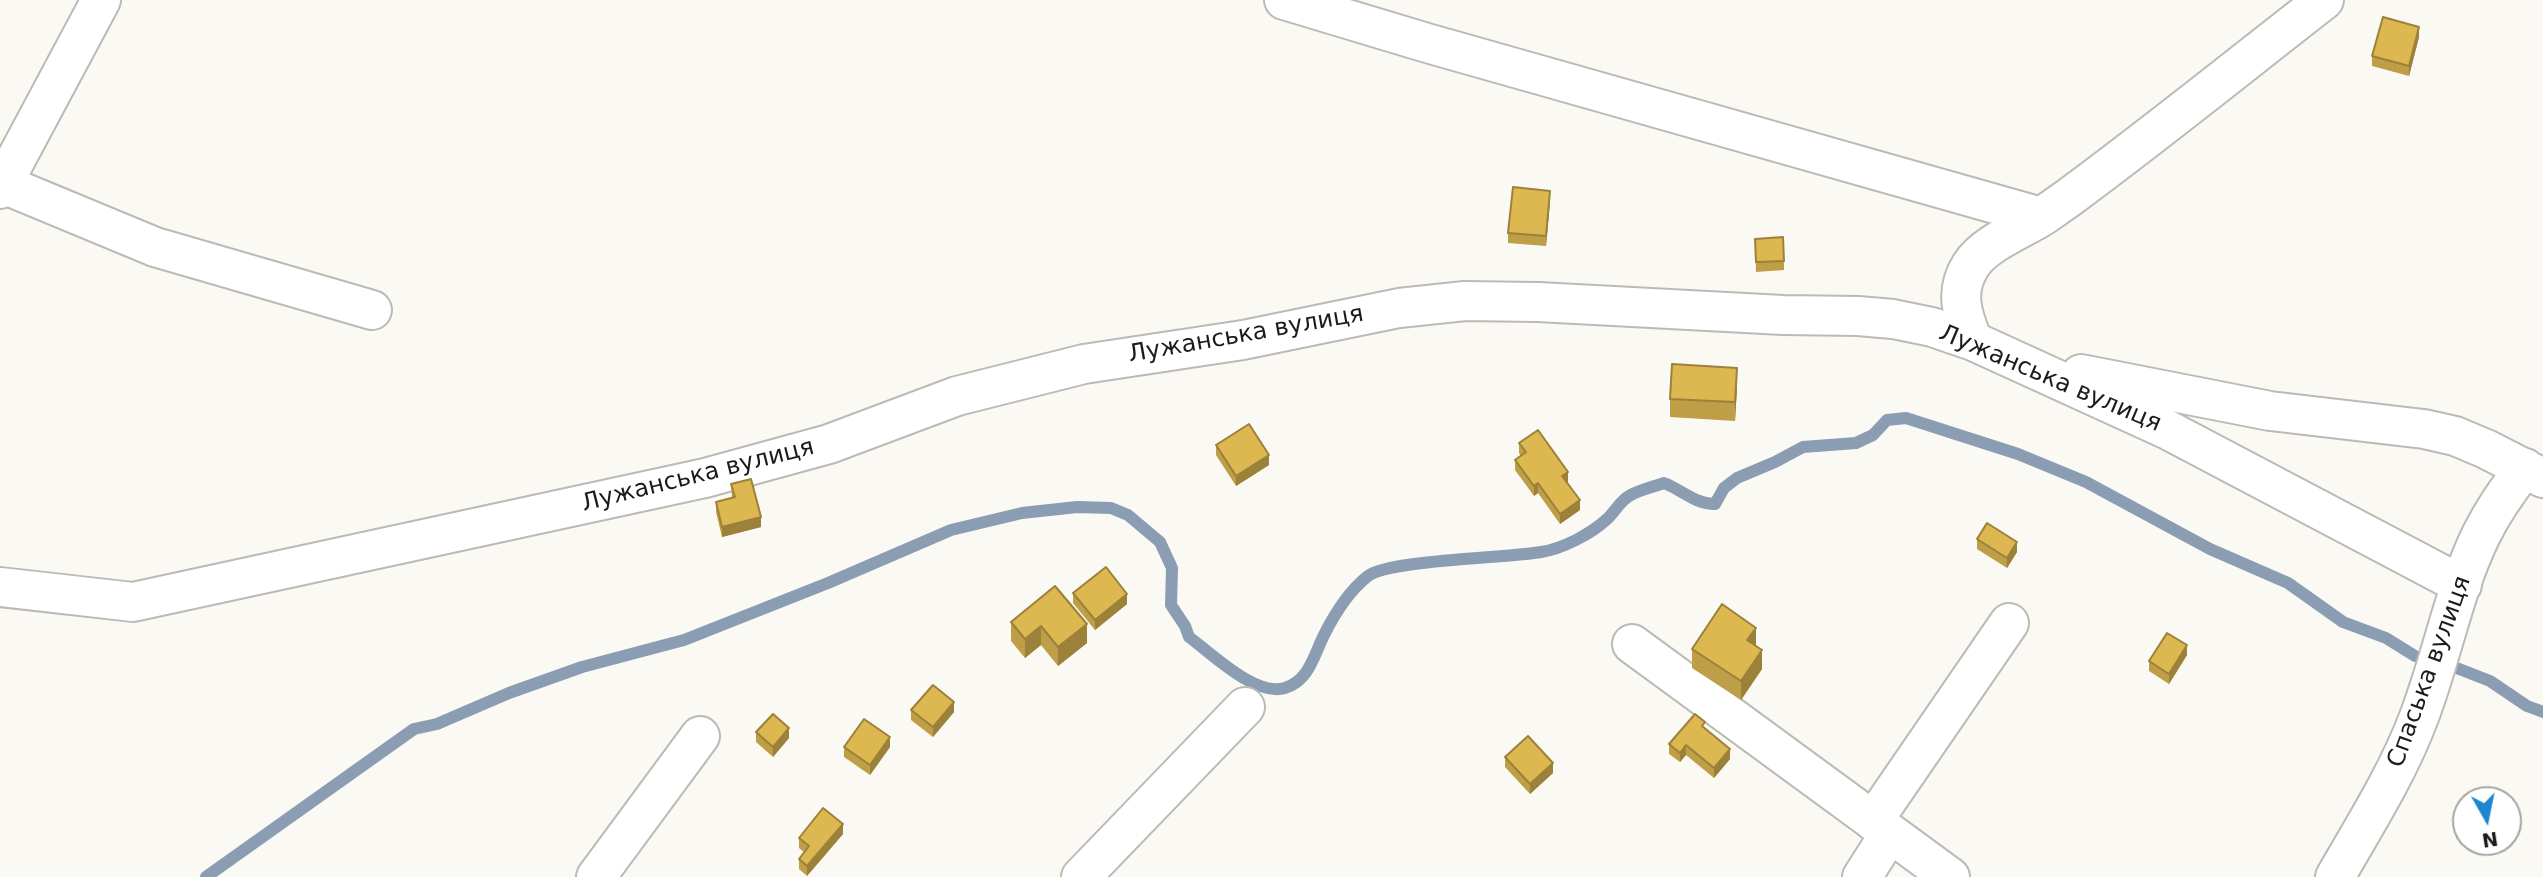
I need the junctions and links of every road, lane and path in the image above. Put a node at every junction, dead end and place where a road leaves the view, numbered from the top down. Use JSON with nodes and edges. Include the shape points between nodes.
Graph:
{"nodes":[{"id":1,"x":101,"y":0,"type":"edge"},
{"id":2,"x":1284,"y":0,"type":"edge"},
{"id":3,"x":2324,"y":0,"type":"edge"},
{"id":4,"x":1,"y":187,"type":"edge"},
{"id":5,"x":2041,"y":217,"type":"junction"},
{"id":6,"x":372,"y":310,"type":"dead end"},
{"id":7,"x":1973,"y":341,"type":"junction"},
{"id":8,"x":2059,"y":379,"type":"junction"},
{"id":9,"x":2534,"y":473,"type":"edge"},
{"id":10,"x":2462,"y":585,"type":"junction"},
{"id":11,"x":0,"y":587,"type":"edge"},
{"id":12,"x":2008,"y":622,"type":"dead end"},
{"id":13,"x":1632,"y":645,"type":"dead end"},
{"id":14,"x":1245,"y":707,"type":"dead end"},
{"id":15,"x":700,"y":736,"type":"dead end"},
{"id":16,"x":1882,"y":827,"type":"junction"},
{"id":17,"x":596,"y":877,"type":"edge"},
{"id":18,"x":1081,"y":877,"type":"edge"},
{"id":19,"x":1862,"y":877,"type":"edge"},
{"id":20,"x":1950,"y":877,"type":"edge"},
{"id":21,"x":2335,"y":877,"type":"edge"}],
"edges":[{"from":1,"to":4,"type":"street"},
{"from":2,"to":5,"type":"street"},
{"from":3,"to":5,"type":"street"},
{"from":4,"to":6,"type":"street","via":[[155,247]]},
{"from":5,"to":7,"type":"street","via":[[1972,263],[1960,298]]},
{"from":7,"to":8,"type":"street","name":"Лужанська вулиця"},
{"from":7,"to":11,"type":"street","name":"Лужанська вулиця","via":[[1912,322],[1858,316],[1538,302],[1431,304],[1243,341],[1061,369],[957,396],[829,444],[705,478],[133,602]]},
{"from":8,"to":9,"type":"street","via":[[2071,374],[2094,375],[2270,411],[2424,429],[2455,436]]},
{"from":8,"to":10,"type":"street","name":"Лужанська вулиця","via":[[2168,430]]},
{"from":9,"to":10,"type":"street","name":"Спаська вулиця","via":[[2492,514]]},
{"from":10,"to":21,"type":"street","name":"Спаська вулиця","via":[[2420,716],[2396,770]]},
{"from":12,"to":16,"type":"street"},
{"from":13,"to":16,"type":"street"},
{"from":14,"to":18,"type":"street"},
{"from":15,"to":17,"type":"street"},
{"from":16,"to":19,"type":"street"},
{"from":16,"to":20,"type":"street"}]}
